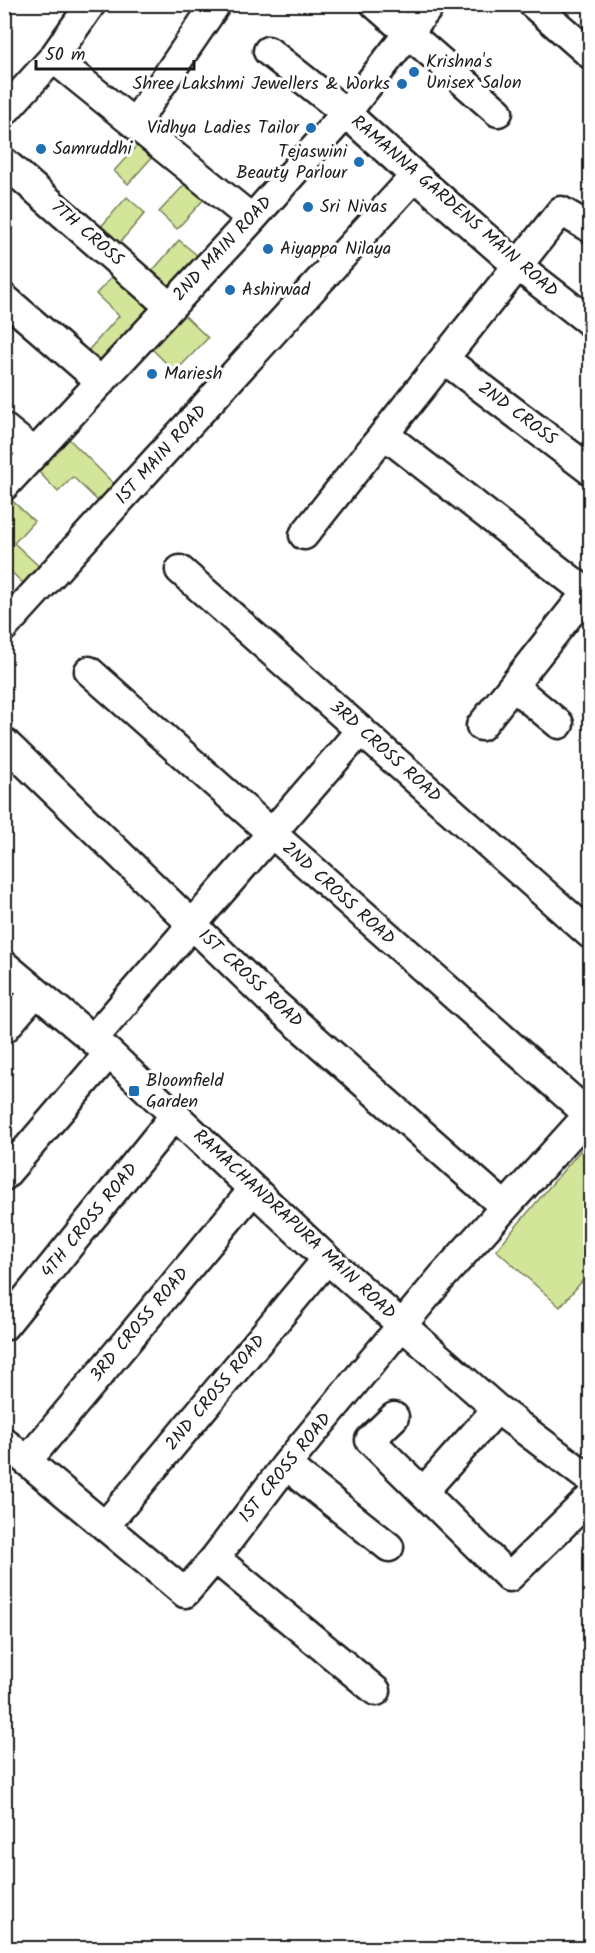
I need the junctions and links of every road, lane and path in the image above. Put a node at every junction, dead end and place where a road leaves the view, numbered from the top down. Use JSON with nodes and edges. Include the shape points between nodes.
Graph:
{"nodes":[{"id":1,"x":91,"y":4,"type":"edge"},
{"id":2,"x":216,"y":4,"type":"edge"},
{"id":3,"x":375,"y":4,"type":"edge"},
{"id":4,"x":431,"y":4,"type":"edge"},
{"id":5,"x":533,"y":4,"type":"edge"},
{"id":6,"x":408,"y":34,"type":"junction"},
{"id":7,"x":268,"y":51,"type":"dead end"},
{"id":8,"x":591,"y":54,"type":"edge"},
{"id":9,"x":53,"y":58,"type":"junction"},
{"id":10,"x":4,"y":112,"type":"edge"},
{"id":11,"x":498,"y":112,"type":"dead end"},
{"id":12,"x":346,"y":113,"type":"junction"},
{"id":13,"x":135,"y":123,"type":"junction"},
{"id":14,"x":4,"y":162,"type":"edge"},
{"id":15,"x":415,"y":176,"type":"junction"},
{"id":16,"x":252,"y":219,"type":"junction"},
{"id":17,"x":591,"y":228,"type":"edge"},
{"id":18,"x":518,"y":266,"type":"junction"},
{"id":19,"x":4,"y":298,"type":"edge"},
{"id":20,"x":170,"y":307,"type":"junction"},
{"id":21,"x":591,"y":322,"type":"edge"},
{"id":22,"x":444,"y":359,"type":"junction"},
{"id":23,"x":101,"y":382,"type":"junction"},
{"id":24,"x":4,"y":428,"type":"edge"},
{"id":25,"x":384,"y":434,"type":"junction"},
{"id":26,"x":35,"y":453,"type":"junction"},
{"id":27,"x":591,"y":470,"type":"edge"},
{"id":28,"x":4,"y":486,"type":"edge"},
{"id":29,"x":304,"y":535,"type":"dead end"},
{"id":30,"x":180,"y":570,"type":"dead end"},
{"id":31,"x":589,"y":594,"type":"edge"},
{"id":32,"x":4,"y":627,"type":"edge"},
{"id":33,"x":89,"y":672,"type":"dead end"},
{"id":34,"x":513,"y":686,"type":"junction"},
{"id":35,"x":559,"y":724,"type":"dead end"},
{"id":36,"x":481,"y":726,"type":"dead end"},
{"id":37,"x":361,"y":730,"type":"junction"},
{"id":38,"x":4,"y":742,"type":"edge"},
{"id":39,"x":271,"y":834,"type":"junction"},
{"id":40,"x":193,"y":925,"type":"junction"},
{"id":41,"x":591,"y":934,"type":"edge"},
{"id":42,"x":4,"y":965,"type":"edge"},
{"id":43,"x":36,"y":992,"type":"junction"},
{"id":44,"x":4,"y":1029,"type":"edge"},
{"id":45,"x":101,"y":1046,"type":"junction"},
{"id":46,"x":590,"y":1114,"type":"edge"},
{"id":47,"x":174,"y":1115,"type":"junction"},
{"id":48,"x":4,"y":1176,"type":"edge"},
{"id":49,"x":253,"y":1190,"type":"junction"},
{"id":50,"x":505,"y":1207,"type":"junction"},
{"id":51,"x":327,"y":1259,"type":"junction"},
{"id":52,"x":4,"y":1326,"type":"edge"},
{"id":53,"x":403,"y":1326,"type":"junction"},
{"id":54,"x":497,"y":1409,"type":"junction"},
{"id":55,"x":394,"y":1418,"type":"dead end"},
{"id":56,"x":4,"y":1442,"type":"edge"},
{"id":57,"x":27,"y":1461,"type":"junction"},
{"id":58,"x":286,"y":1465,"type":"junction"},
{"id":59,"x":591,"y":1476,"type":"edge"},
{"id":60,"x":423,"y":1492,"type":"junction"},
{"id":61,"x":591,"y":1498,"type":"edge"},
{"id":62,"x":105,"y":1526,"type":"junction"},
{"id":63,"x":389,"y":1547,"type":"dead end"},
{"id":64,"x":215,"y":1558,"type":"junction"},
{"id":65,"x":376,"y":1691,"type":"dead end"}],
"edges":[{"from":1,"to":9,"type":"street"},
{"from":2,"to":13,"type":"street"},
{"from":3,"to":6,"type":"street"},
{"from":4,"to":6,"type":"street","name":"2ND MAIN ROAD"},
{"from":5,"to":8,"type":"street"},
{"from":6,"to":11,"type":"street"},
{"from":6,"to":12,"type":"street","name":"2ND MAIN ROAD"},
{"from":7,"to":12,"type":"street","name":"RAMANNA GARDENS MAIN ROAD"},
{"from":9,"to":10,"type":"street"},
{"from":9,"to":13,"type":"street"},
{"from":12,"to":15,"type":"street","name":"RAMANNA GARDENS MAIN ROAD"},
{"from":12,"to":16,"type":"street","name":"2ND MAIN ROAD"},
{"from":13,"to":16,"type":"street"},
{"from":14,"to":20,"type":"street","name":"7TH CROSS"},
{"from":15,"to":18,"type":"street","name":"RAMANNA GARDENS MAIN ROAD"},
{"from":15,"to":32,"type":"street","name":"1ST MAIN ROAD"},
{"from":16,"to":20,"type":"street","name":"2ND MAIN ROAD"},
{"from":17,"to":18,"type":"street","via":[[561,211]]},
{"from":18,"to":21,"type":"street","name":"RAMANNA GARDENS MAIN ROAD"},
{"from":18,"to":22,"type":"street"},
{"from":19,"to":23,"type":"street"},
{"from":20,"to":23,"type":"street","name":"2ND MAIN ROAD"},
{"from":22,"to":25,"type":"street"},
{"from":22,"to":27,"type":"street","name":"2ND CROSS"},
{"from":23,"to":26,"type":"street","name":"2ND MAIN ROAD"},
{"from":24,"to":26,"type":"street"},
{"from":25,"to":29,"type":"street"},
{"from":25,"to":31,"type":"street"},
{"from":26,"to":28,"type":"street","name":"2ND MAIN ROAD"},
{"from":30,"to":37,"type":"street","name":"3RD CROSS ROAD"},
{"from":31,"to":34,"type":"street"},
{"from":33,"to":39,"type":"street","name":"2ND CROSS ROAD"},
{"from":34,"to":35,"type":"street"},
{"from":34,"to":36,"type":"street"},
{"from":37,"to":39,"type":"street"},
{"from":37,"to":41,"type":"street","name":"3RD CROSS ROAD"},
{"from":38,"to":40,"type":"street","name":"1ST CROSS ROAD"},
{"from":39,"to":40,"type":"street"},
{"from":39,"to":46,"type":"street","name":"2ND CROSS ROAD"},
{"from":40,"to":45,"type":"street"},
{"from":40,"to":50,"type":"street","name":"1ST CROSS ROAD","via":[[268,998]]},
{"from":42,"to":43,"type":"street","name":"RAMACHANDRAPURA MAIN ROAD"},
{"from":43,"to":44,"type":"street"},
{"from":43,"to":45,"type":"street","name":"RAMACHANDRAPURA MAIN ROAD"},
{"from":45,"to":47,"type":"street","name":"RAMACHANDRAPURA MAIN ROAD"},
{"from":45,"to":48,"type":"street"},
{"from":46,"to":50,"type":"street","name":"1ST CROSS ROAD"},
{"from":47,"to":49,"type":"street","name":"RAMACHANDRAPURA MAIN ROAD"},
{"from":47,"to":52,"type":"street","name":"4TH CROSS ROAD"},
{"from":49,"to":51,"type":"street","name":"RAMACHANDRAPURA MAIN ROAD"},
{"from":49,"to":57,"type":"street","name":"3RD CROSS ROAD"},
{"from":50,"to":53,"type":"street","name":"1ST CROSS ROAD"},
{"from":51,"to":53,"type":"street","name":"RAMACHANDRAPURA MAIN ROAD"},
{"from":51,"to":62,"type":"street","name":"2ND CROSS ROAD"},
{"from":53,"to":54,"type":"street","name":"RAMACHANDRAPURA MAIN ROAD"},
{"from":53,"to":58,"type":"street","name":"1ST CROSS ROAD"},
{"from":54,"to":59,"type":"street","name":"RAMACHANDRAPURA MAIN ROAD","via":[[583,1474]]},
{"from":54,"to":60,"type":"street"},
{"from":55,"to":60,"type":"street","via":[[370,1440]]},
{"from":56,"to":57,"type":"street"},
{"from":57,"to":62,"type":"street"},
{"from":58,"to":63,"type":"street"},
{"from":58,"to":64,"type":"street","name":"1ST CROSS ROAD"},
{"from":60,"to":61,"type":"street","via":[[509,1577]]},
{"from":62,"to":64,"type":"street","name":"1ST CROSS ROAD","via":[[185,1593]]},
{"from":64,"to":65,"type":"street"}]}
